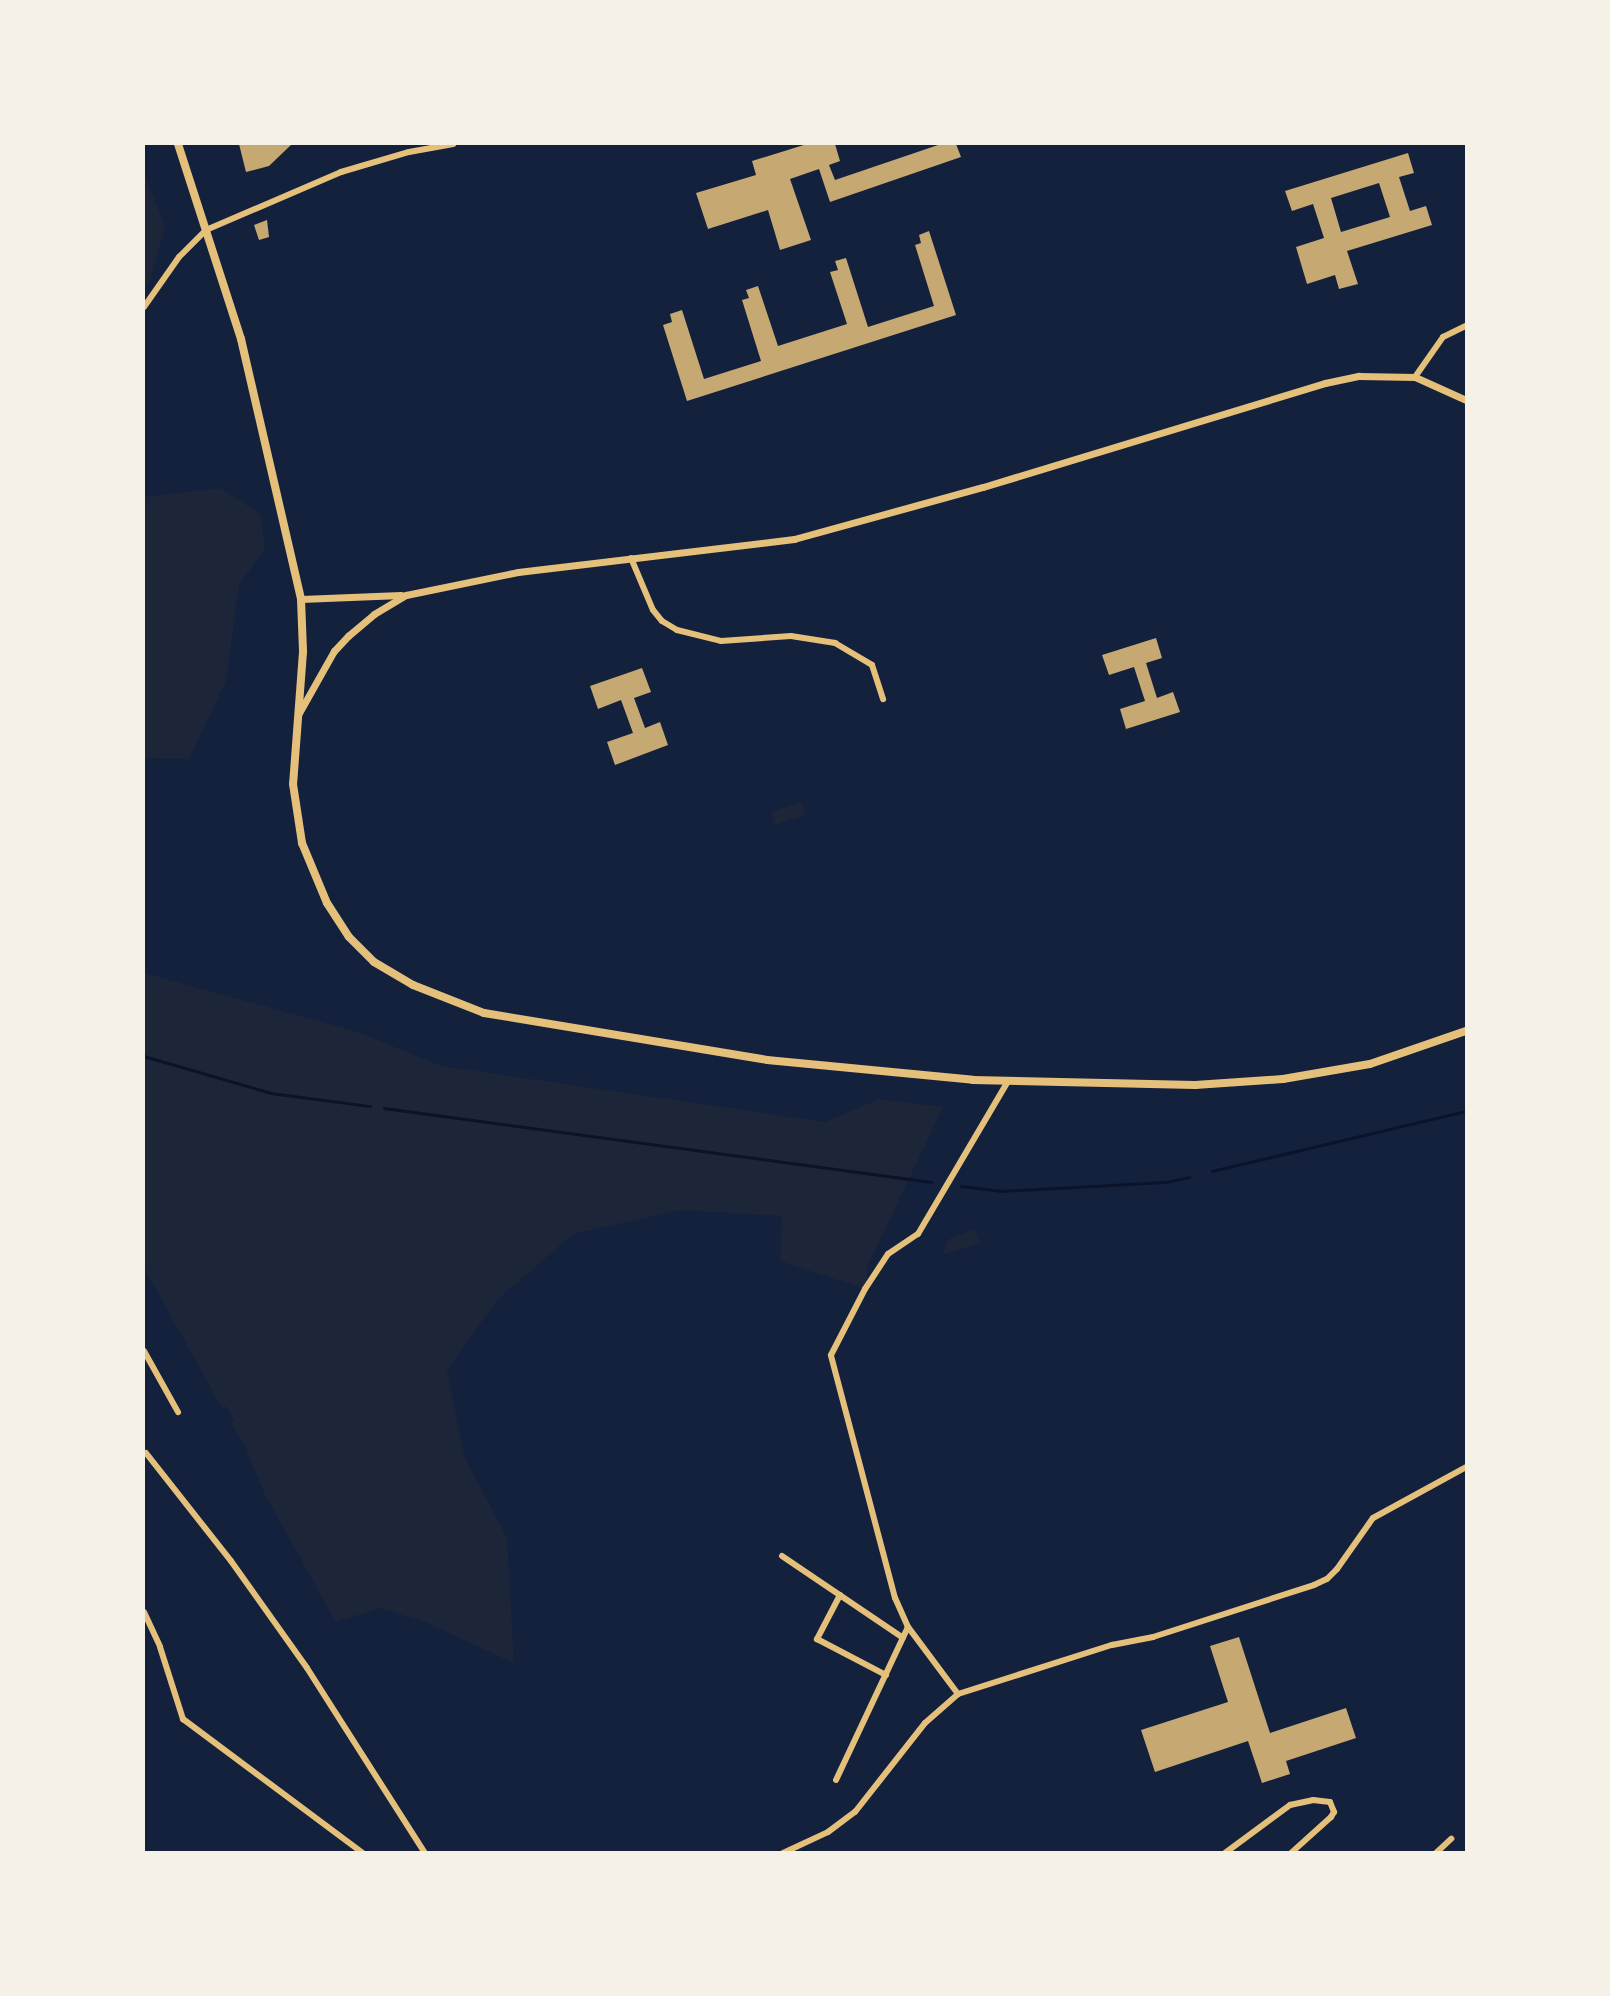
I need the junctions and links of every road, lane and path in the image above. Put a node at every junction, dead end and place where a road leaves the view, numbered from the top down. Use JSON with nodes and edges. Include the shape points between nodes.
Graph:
{"nodes":[{"id":1,"x":178,"y":144,"type":"edge"},
{"id":2,"x":453,"y":144,"type":"edge"},
{"id":3,"x":206,"y":230,"type":"junction"},
{"id":4,"x":144,"y":307,"type":"edge"},
{"id":5,"x":1466,"y":326,"type":"edge"},
{"id":6,"x":1415,"y":377,"type":"junction"},
{"id":7,"x":1466,"y":400,"type":"edge"},
{"id":8,"x":631,"y":558,"type":"junction"},
{"id":9,"x":406,"y":595,"type":"junction"},
{"id":10,"x":301,"y":599,"type":"junction"},
{"id":11,"x":883,"y":699,"type":"dead end"},
{"id":12,"x":297,"y":716,"type":"junction"},
{"id":13,"x":1466,"y":1031,"type":"edge"},
{"id":14,"x":1008,"y":1081,"type":"junction"},
{"id":15,"x":144,"y":1351,"type":"edge"},
{"id":16,"x":178,"y":1412,"type":"dead end"},
{"id":17,"x":146,"y":1453,"type":"dead end"},
{"id":18,"x":1466,"y":1467,"type":"edge"},
{"id":19,"x":782,"y":1556,"type":"dead end"},
{"id":20,"x":839,"y":1595,"type":"junction"},
{"id":21,"x":144,"y":1612,"type":"edge"},
{"id":22,"x":908,"y":1627,"type":"junction"},
{"id":23,"x":903,"y":1638,"type":"junction"},
{"id":24,"x":886,"y":1675,"type":"junction"},
{"id":25,"x":958,"y":1694,"type":"junction"},
{"id":26,"x":836,"y":1780,"type":"dead end"},
{"id":27,"x":1451,"y":1839,"type":"dead end"},
{"id":28,"x":363,"y":1853,"type":"edge"},
{"id":29,"x":425,"y":1853,"type":"edge"},
{"id":30,"x":783,"y":1853,"type":"edge"},
{"id":31,"x":1225,"y":1853,"type":"edge"},
{"id":32,"x":1291,"y":1853,"type":"edge"},
{"id":33,"x":1436,"y":1853,"type":"edge"}],
"edges":[{"from":1,"to":3,"type":"main road"},
{"from":2,"to":3,"type":"street","via":[[341,172]]},
{"from":3,"to":4,"type":"street","via":[[179,257]]},
{"from":3,"to":10,"type":"main road","via":[[241,339]]},
{"from":5,"to":6,"type":"street","via":[[1443,337]]},
{"from":6,"to":7,"type":"street"},
{"from":6,"to":8,"type":"street","via":[[1359,376],[1325,383],[924,505],[794,539]]},
{"from":8,"to":9,"type":"street","via":[[486,577]]},
{"from":8,"to":11,"type":"street","via":[[653,610],[677,630],[721,641],[791,636],[835,643],[872,665]]},
{"from":9,"to":10,"type":"street"},
{"from":9,"to":12,"type":"street","via":[[348,636],[331,656]]},
{"from":10,"to":12,"type":"main road","via":[[303,652]]},
{"from":12,"to":14,"type":"main road","via":[[295,814],[312,871],[349,937],[374,962],[409,984],[484,1013],[557,1027],[767,1060]]},
{"from":13,"to":14,"type":"main road","via":[[1370,1064],[1283,1079],[1195,1085]]},
{"from":14,"to":22,"type":"street","via":[[918,1234],[888,1254],[831,1355],[895,1598]]},
{"from":15,"to":16,"type":"street"},
{"from":17,"to":29,"type":"street","via":[[307,1668]]},
{"from":18,"to":25,"type":"street","via":[[1373,1518],[1337,1569],[1314,1585]]},
{"from":19,"to":20,"type":"street"},
{"from":20,"to":23,"type":"street"},
{"from":20,"to":24,"type":"street","via":[[817,1639]]},
{"from":21,"to":28,"type":"street","via":[[183,1719]]},
{"from":22,"to":23,"type":"street"},
{"from":22,"to":25,"type":"street"},
{"from":23,"to":24,"type":"street"},
{"from":24,"to":26,"type":"street"},
{"from":25,"to":30,"type":"street","via":[[925,1723],[855,1812],[828,1832]]},
{"from":27,"to":33,"type":"street"},
{"from":31,"to":32,"type":"street","via":[[1290,1805],[1330,1802],[1331,1817]]}]}
